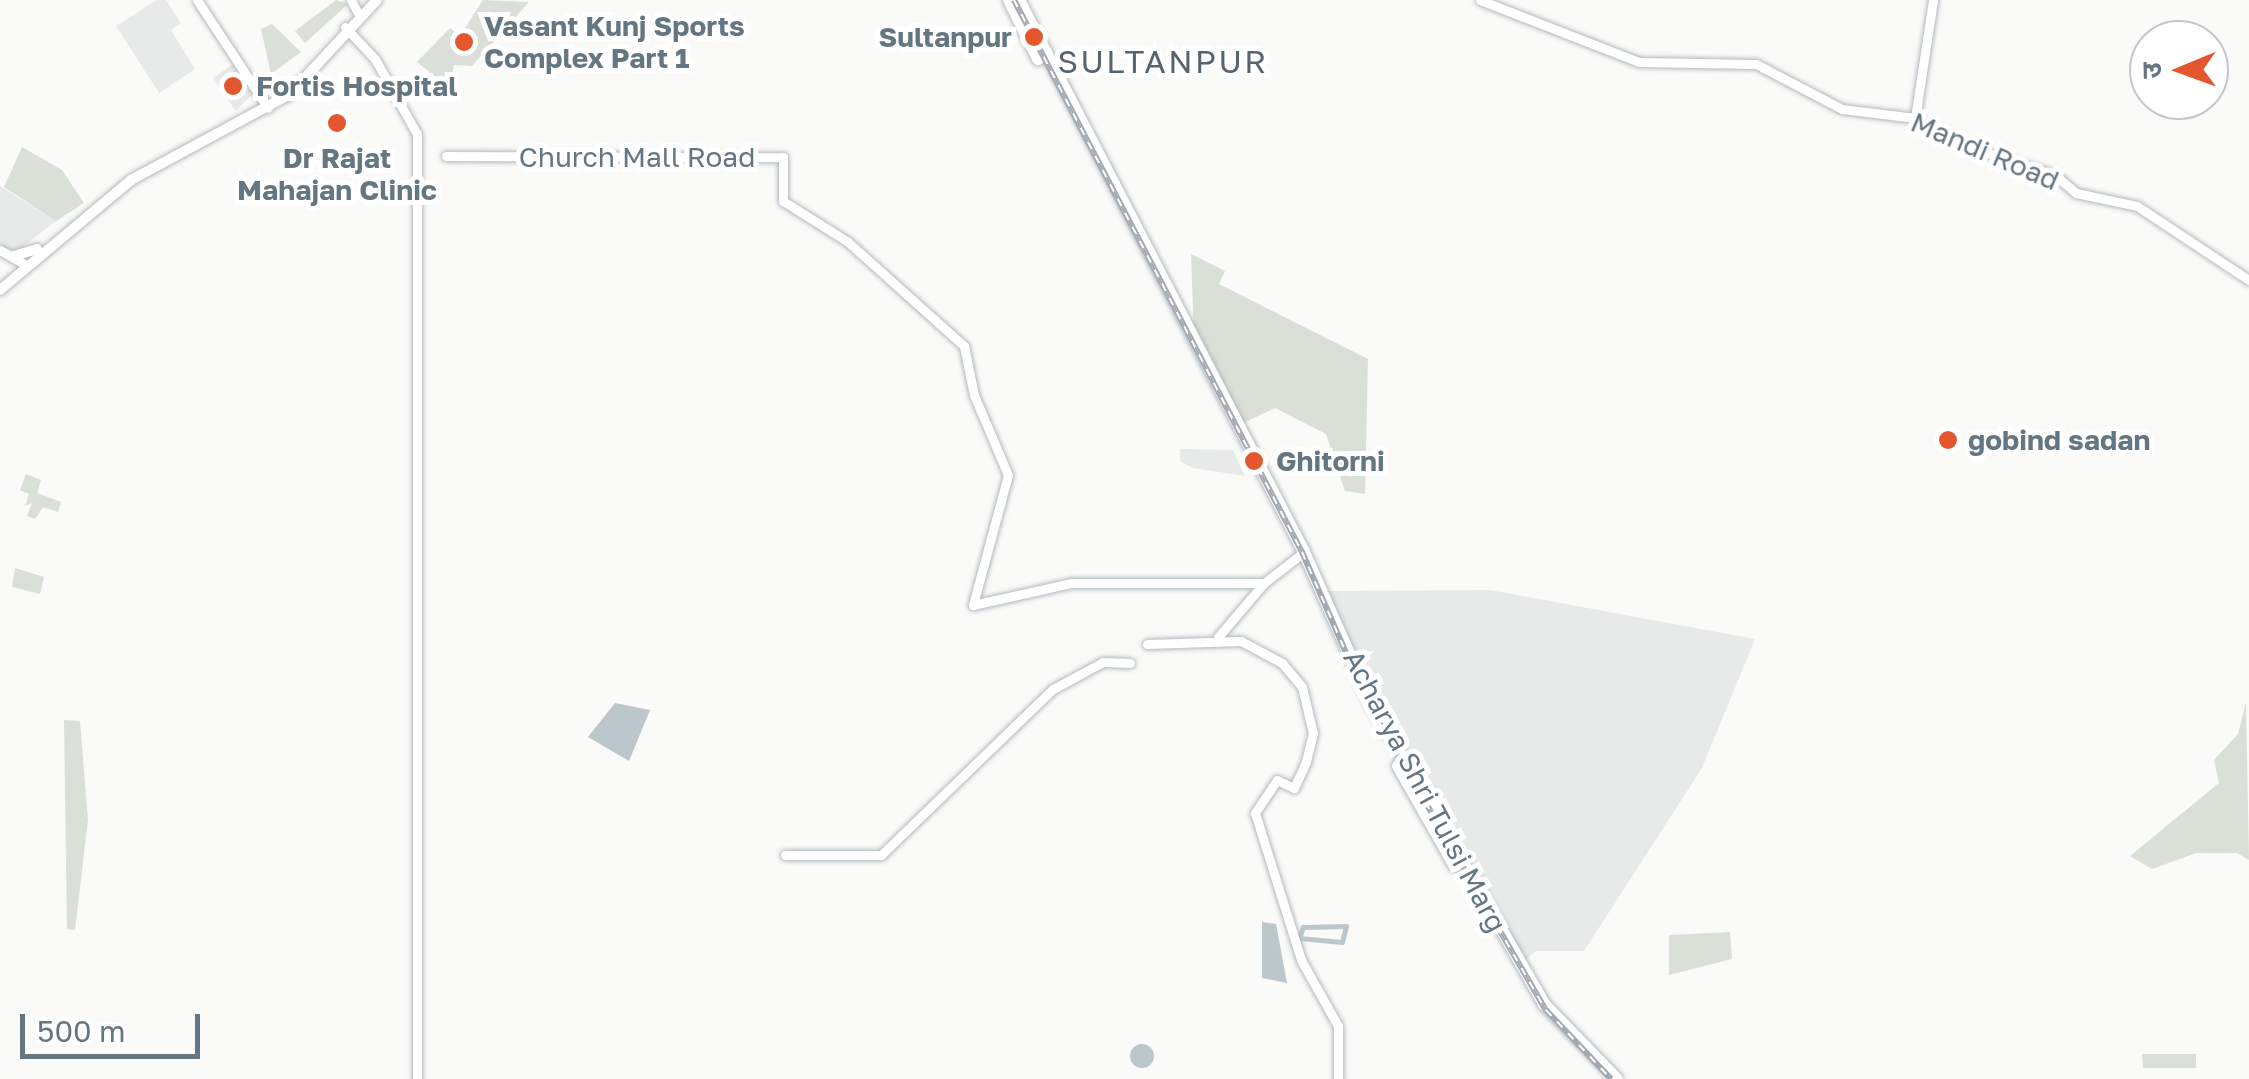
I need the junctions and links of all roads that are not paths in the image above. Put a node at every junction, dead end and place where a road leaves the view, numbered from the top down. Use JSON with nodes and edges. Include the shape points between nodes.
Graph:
{"nodes":[{"id":1,"x":199,"y":0,"type":"edge"},
{"id":2,"x":352,"y":0,"type":"edge"},
{"id":3,"x":373,"y":0,"type":"edge"},
{"id":4,"x":1009,"y":0,"type":"edge"},
{"id":5,"x":1019,"y":0,"type":"edge"},
{"id":6,"x":1480,"y":0,"type":"edge"},
{"id":7,"x":1932,"y":0,"type":"edge"},
{"id":8,"x":358,"y":12,"type":"junction"},
{"id":9,"x":347,"y":29,"type":"junction"},
{"id":10,"x":1047,"y":69,"type":"junction"},
{"id":11,"x":267,"y":105,"type":"junction"},
{"id":12,"x":1915,"y":118,"type":"junction"},
{"id":13,"x":446,"y":156,"type":"dead end"},
{"id":14,"x":0,"y":252,"type":"edge"},
{"id":15,"x":21,"y":262,"type":"junction"},
{"id":16,"x":2249,"y":280,"type":"edge"},
{"id":17,"x":0,"y":288,"type":"edge"},
{"id":18,"x":1301,"y":554,"type":"junction"},
{"id":19,"x":1262,"y":585,"type":"junction"},
{"id":20,"x":1218,"y":638,"type":"dead end"},
{"id":21,"x":1147,"y":644,"type":"dead end"},
{"id":22,"x":1130,"y":663,"type":"dead end"},
{"id":23,"x":785,"y":854,"type":"dead end"},
{"id":24,"x":1611,"y":1078,"type":"edge"},
{"id":25,"x":417,"y":1079,"type":"edge"},
{"id":26,"x":1340,"y":1079,"type":"edge"}],
"edges":[{"from":1,"to":11,"type":"street"},
{"from":2,"to":8,"type":"street"},
{"from":3,"to":8,"type":"main road"},
{"from":3,"to":9,"type":"main road"},
{"from":4,"to":10,"type":"highway","name":"Acharya Shri Tulsi Marg"},
{"from":5,"to":10,"type":"highway","name":"Acharya Shri Tulsi Marg"},
{"from":6,"to":12,"type":"street","name":"Mandi Road","via":[[1638,62],[1756,64],[1842,110]]},
{"from":7,"to":12,"type":"street"},
{"from":8,"to":9,"type":"main road"},
{"from":9,"to":11,"type":"main road"},
{"from":9,"to":25,"type":"street","via":[[376,58],[415,128]]},
{"from":10,"to":18,"type":"highway","name":"Acharya Shri Tulsi Marg"},
{"from":11,"to":15,"type":"main road","via":[[131,180]]},
{"from":11,"to":15,"type":"main road","via":[[132,176]]},
{"from":12,"to":16,"type":"street","name":"Mandi Road","via":[[1973,148],[2056,176],[2076,194],[2138,206]]},
{"from":13,"to":19,"type":"street","name":"Church Mall Road","via":[[783,157],[784,202],[848,242],[964,346],[974,394],[1008,476],[973,604],[1066,585]]},
{"from":14,"to":15,"type":"street"},
{"from":15,"to":17,"type":"main road"},
{"from":18,"to":19,"type":"street"},
{"from":18,"to":24,"type":"highway","name":"Acharya Shri Tulsi Marg","via":[[1360,699],[1534,1000]]},
{"from":19,"to":20,"type":"street"},
{"from":21,"to":26,"type":"street","via":[[1238,640],[1283,664],[1302,686],[1313,734],[1308,757],[1294,788],[1278,780],[1256,809],[1310,976],[1341,1024]]},
{"from":22,"to":23,"type":"street","via":[[1104,662],[1054,688],[882,854]]}]}
